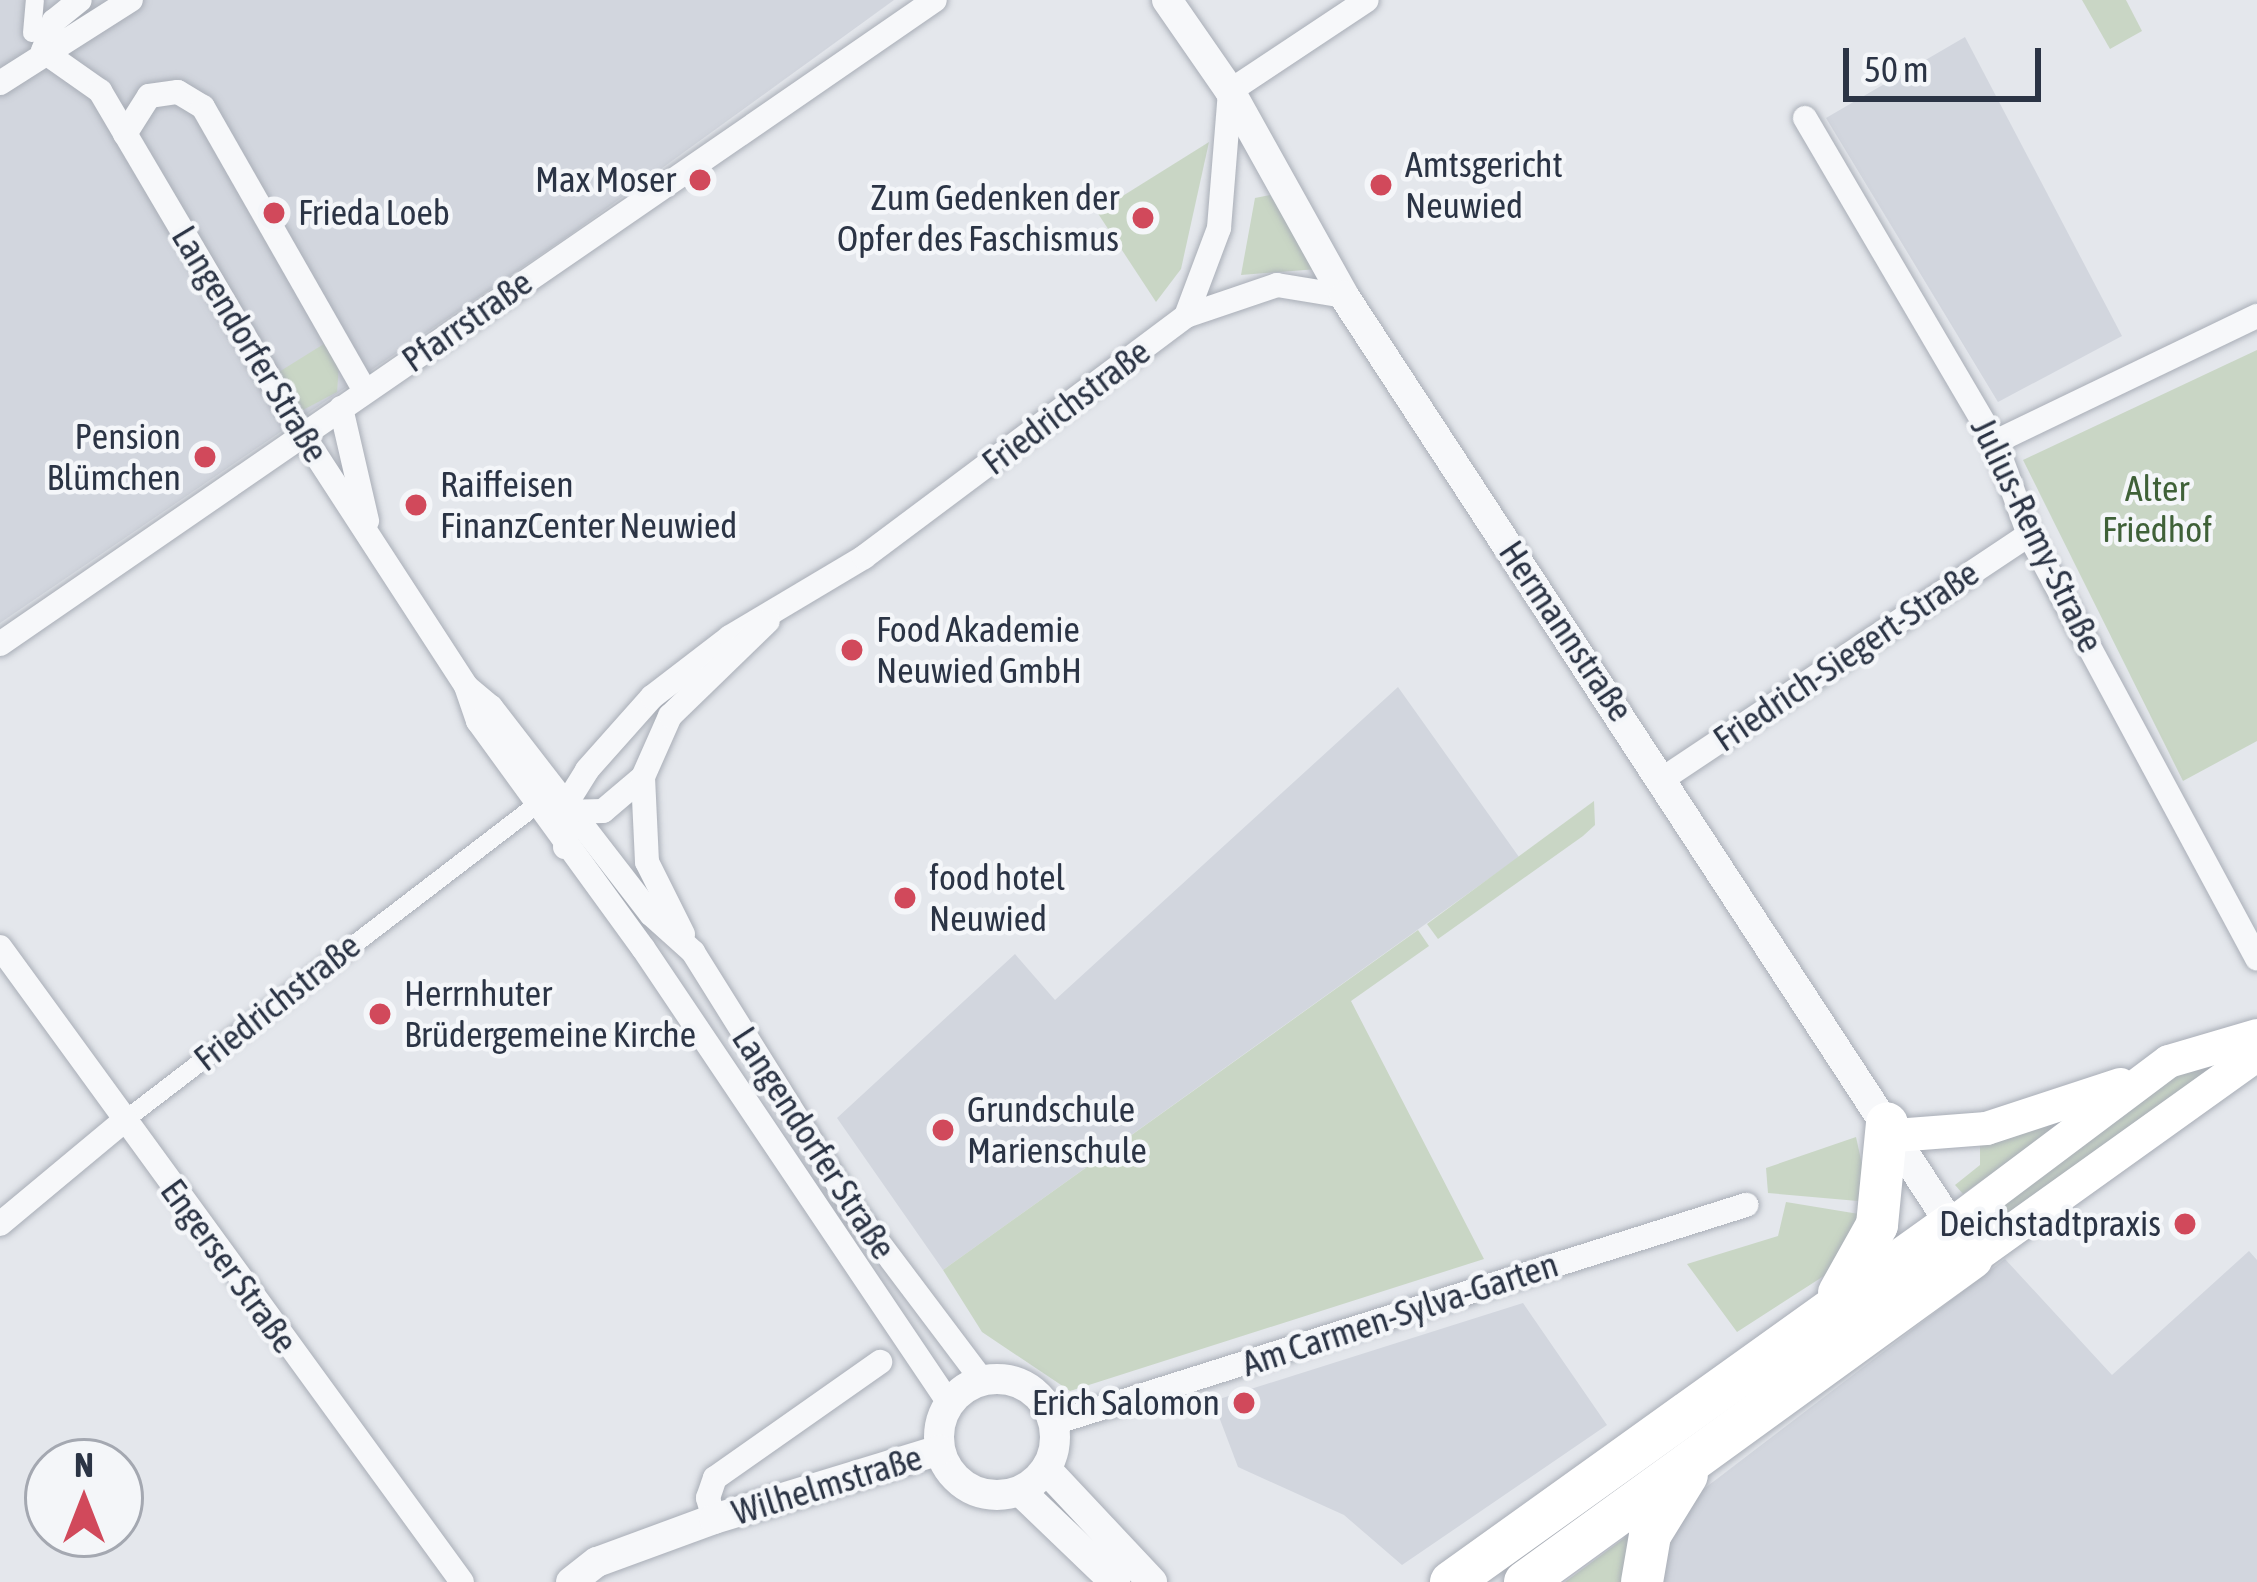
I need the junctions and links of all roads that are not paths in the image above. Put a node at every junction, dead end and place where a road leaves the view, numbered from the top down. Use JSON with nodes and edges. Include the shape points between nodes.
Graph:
{"nodes":[{"id":1,"x":35,"y":0,"type":"edge"},
{"id":2,"x":80,"y":0,"type":"edge"},
{"id":3,"x":130,"y":0,"type":"edge"},
{"id":4,"x":935,"y":0,"type":"edge"},
{"id":5,"x":1167,"y":0,"type":"edge"},
{"id":6,"x":1367,"y":0,"type":"edge"},
{"id":7,"x":37,"y":42,"type":"junction"},
{"id":8,"x":0,"y":83,"type":"edge"},
{"id":9,"x":1230,"y":91,"type":"junction"},
{"id":10,"x":1805,"y":118,"type":"dead end"},
{"id":11,"x":125,"y":134,"type":"junction"},
{"id":12,"x":1344,"y":296,"type":"junction"},
{"id":13,"x":1186,"y":316,"type":"junction"},
{"id":14,"x":2257,"y":316,"type":"edge"},
{"id":15,"x":365,"y":391,"type":"junction"},
{"id":16,"x":340,"y":408,"type":"junction"},
{"id":17,"x":302,"y":434,"type":"junction"},
{"id":18,"x":1995,"y":442,"type":"junction"},
{"id":19,"x":2030,"y":535,"type":"junction"},
{"id":20,"x":377,"y":553,"type":"junction"},
{"id":21,"x":768,"y":621,"type":"junction"},
{"id":22,"x":0,"y":644,"type":"edge"},
{"id":23,"x":466,"y":686,"type":"junction"},
{"id":24,"x":587,"y":770,"type":"junction"},
{"id":25,"x":643,"y":777,"type":"junction"},
{"id":26,"x":1664,"y":778,"type":"junction"},
{"id":27,"x":541,"y":779,"type":"junction"},
{"id":28,"x":535,"y":806,"type":"junction"},
{"id":29,"x":566,"y":813,"type":"junction"},
{"id":30,"x":565,"y":847,"type":"junction"},
{"id":31,"x":0,"y":947,"type":"edge"},
{"id":32,"x":694,"y":952,"type":"junction"},
{"id":33,"x":2257,"y":958,"type":"edge"},
{"id":34,"x":2257,"y":1035,"type":"edge"},
{"id":35,"x":2257,"y":1054,"type":"edge"},
{"id":36,"x":2140,"y":1081,"type":"junction"},
{"id":37,"x":125,"y":1120,"type":"junction"},
{"id":38,"x":1891,"y":1129,"type":"junction"},
{"id":39,"x":1746,"y":1205,"type":"dead end"},
{"id":40,"x":0,"y":1224,"type":"edge"},
{"id":41,"x":1961,"y":1241,"type":"junction"},
{"id":42,"x":1824,"y":1314,"type":"junction"},
{"id":43,"x":880,"y":1362,"type":"dead end"},
{"id":44,"x":982,"y":1380,"type":"junction"},
{"id":45,"x":949,"y":1403,"type":"junction"},
{"id":46,"x":1054,"y":1423,"type":"junction"},
{"id":47,"x":940,"y":1450,"type":"junction"},
{"id":48,"x":1705,"y":1450,"type":"junction"},
{"id":49,"x":1046,"y":1469,"type":"junction"},
{"id":50,"x":1020,"y":1491,"type":"junction"},
{"id":51,"x":714,"y":1519,"type":"junction"},
{"id":52,"x":462,"y":1582,"type":"edge"},
{"id":53,"x":571,"y":1582,"type":"edge"},
{"id":54,"x":1115,"y":1582,"type":"edge"},
{"id":55,"x":1152,"y":1582,"type":"edge"},
{"id":56,"x":1451,"y":1582,"type":"edge"},
{"id":57,"x":1525,"y":1582,"type":"edge"},
{"id":58,"x":1642,"y":1582,"type":"edge"}],
"edges":[{"from":1,"to":7,"type":"street"},
{"from":2,"to":7,"type":"street"},
{"from":3,"to":7,"type":"street","via":[[72,43]]},
{"from":4,"to":15,"type":"street","name":"Pfarrstraße"},
{"from":5,"to":9,"type":"street","name":"Hermannstraße"},
{"from":6,"to":9,"type":"street"},
{"from":7,"to":8,"type":"street"},
{"from":7,"to":11,"type":"street","name":"Langendorfer Straße","via":[[88,75]]},
{"from":9,"to":12,"type":"street","name":"Hermannstraße"},
{"from":9,"to":13,"type":"street","name":"Friedrichstraße","via":[[1219,228]]},
{"from":10,"to":18,"type":"street","name":"Julius-Remy-Straße"},
{"from":11,"to":15,"type":"street","name":"Langendorfer Straße","via":[[136,108],[157,93],[178,92],[203,107]]},
{"from":11,"to":17,"type":"street","name":"Langendorfer Straße"},
{"from":12,"to":13,"type":"street","name":"Friedrichstraße","via":[[1277,285]]},
{"from":12,"to":26,"type":"street","name":"Hermannstraße"},
{"from":13,"to":21,"type":"street","name":"Friedrichstraße"},
{"from":14,"to":18,"type":"street"},
{"from":15,"to":16,"type":"street","name":"Pfarrstraße"},
{"from":16,"to":17,"type":"street","name":"Pfarrstraße"},
{"from":16,"to":20,"type":"street","name":"Langendorfer Straße"},
{"from":17,"to":20,"type":"street","name":"Langendorfer Straße"},
{"from":17,"to":22,"type":"street","name":"Pfarrstraße"},
{"from":18,"to":19,"type":"street","name":"Julius-Remy-Straße"},
{"from":19,"to":26,"type":"street","name":"Friedrich-Siegert-Straße"},
{"from":19,"to":33,"type":"street","name":"Julius-Remy-Straße"},
{"from":20,"to":23,"type":"street","name":"Langendorfer Straße"},
{"from":21,"to":24,"type":"street","name":"Friedrichstraße","via":[[730,637],[652,697]]},
{"from":21,"to":25,"type":"street","name":"Friedrichstraße","via":[[670,716]]},
{"from":23,"to":27,"type":"street","name":"Langendorfer Straße","via":[[491,706]]},
{"from":23,"to":28,"type":"street","name":"Langendorfer Straße","via":[[478,721]]},
{"from":24,"to":27,"type":"street"},
{"from":24,"to":29,"type":"street","name":"Friedrichstraße"},
{"from":25,"to":29,"type":"street","via":[[616,805]]},
{"from":25,"to":32,"type":"street","name":"Friedrichstraße","via":[[647,862]]},
{"from":26,"to":38,"type":"street","name":"Hermannstraße"},
{"from":27,"to":29,"type":"street","name":"Langendorfer Straße"},
{"from":28,"to":29,"type":"street"},
{"from":28,"to":30,"type":"street","name":"Langendorfer Straße"},
{"from":28,"to":37,"type":"street","name":"Friedrichstraße"},
{"from":29,"to":30,"type":"street","name":"Friedrichstraße"},
{"from":29,"to":32,"type":"street","name":"Langendorfer Straße","via":[[658,922]]},
{"from":30,"to":45,"type":"street","name":"Langendorfer Straße","via":[[644,948]]},
{"from":31,"to":37,"type":"street","name":"Engerser Straße"},
{"from":32,"to":44,"type":"street","name":"Langendorfer Straße","via":[[868,1230]]},
{"from":34,"to":36,"type":"main road","via":[[2187,1053]]},
{"from":35,"to":41,"type":"main road"},
{"from":36,"to":38,"type":"main road","via":[[1965,1132]]},
{"from":36,"to":41,"type":"main road"},
{"from":37,"to":40,"type":"street","name":"Friedrichstraße"},
{"from":37,"to":52,"type":"street","name":"Engerser Straße"},
{"from":38,"to":41,"type":"street","name":"Hermannstraße"},
{"from":38,"to":42,"type":"highway","via":[[1877,1226]]},
{"from":39,"to":46,"type":"street","name":"Am Carmen-Sylva-Garten"},
{"from":41,"to":42,"type":"highway"},
{"from":41,"to":48,"type":"highway"},
{"from":42,"to":56,"type":"highway"},
{"from":43,"to":51,"type":"street","name":"Wilhelmstraße","via":[[715,1478],[708,1498]]},
{"from":44,"to":45,"type":"street"},
{"from":44,"to":46,"type":"street","via":[[1018,1382]]},
{"from":45,"to":47,"type":"street"},
{"from":46,"to":49,"type":"street"},
{"from":47,"to":50,"type":"street","via":[[967,1487],[992,1495]]},
{"from":47,"to":51,"type":"street","name":"Wilhelmstraße"},
{"from":48,"to":57,"type":"highway"},
{"from":48,"to":58,"type":"highway","via":[[1650,1535]]},
{"from":49,"to":50,"type":"street"},
{"from":49,"to":55,"type":"street"},
{"from":50,"to":54,"type":"street"},
{"from":51,"to":53,"type":"street","name":"Wilhelmstraße","via":[[597,1562]]}]}
